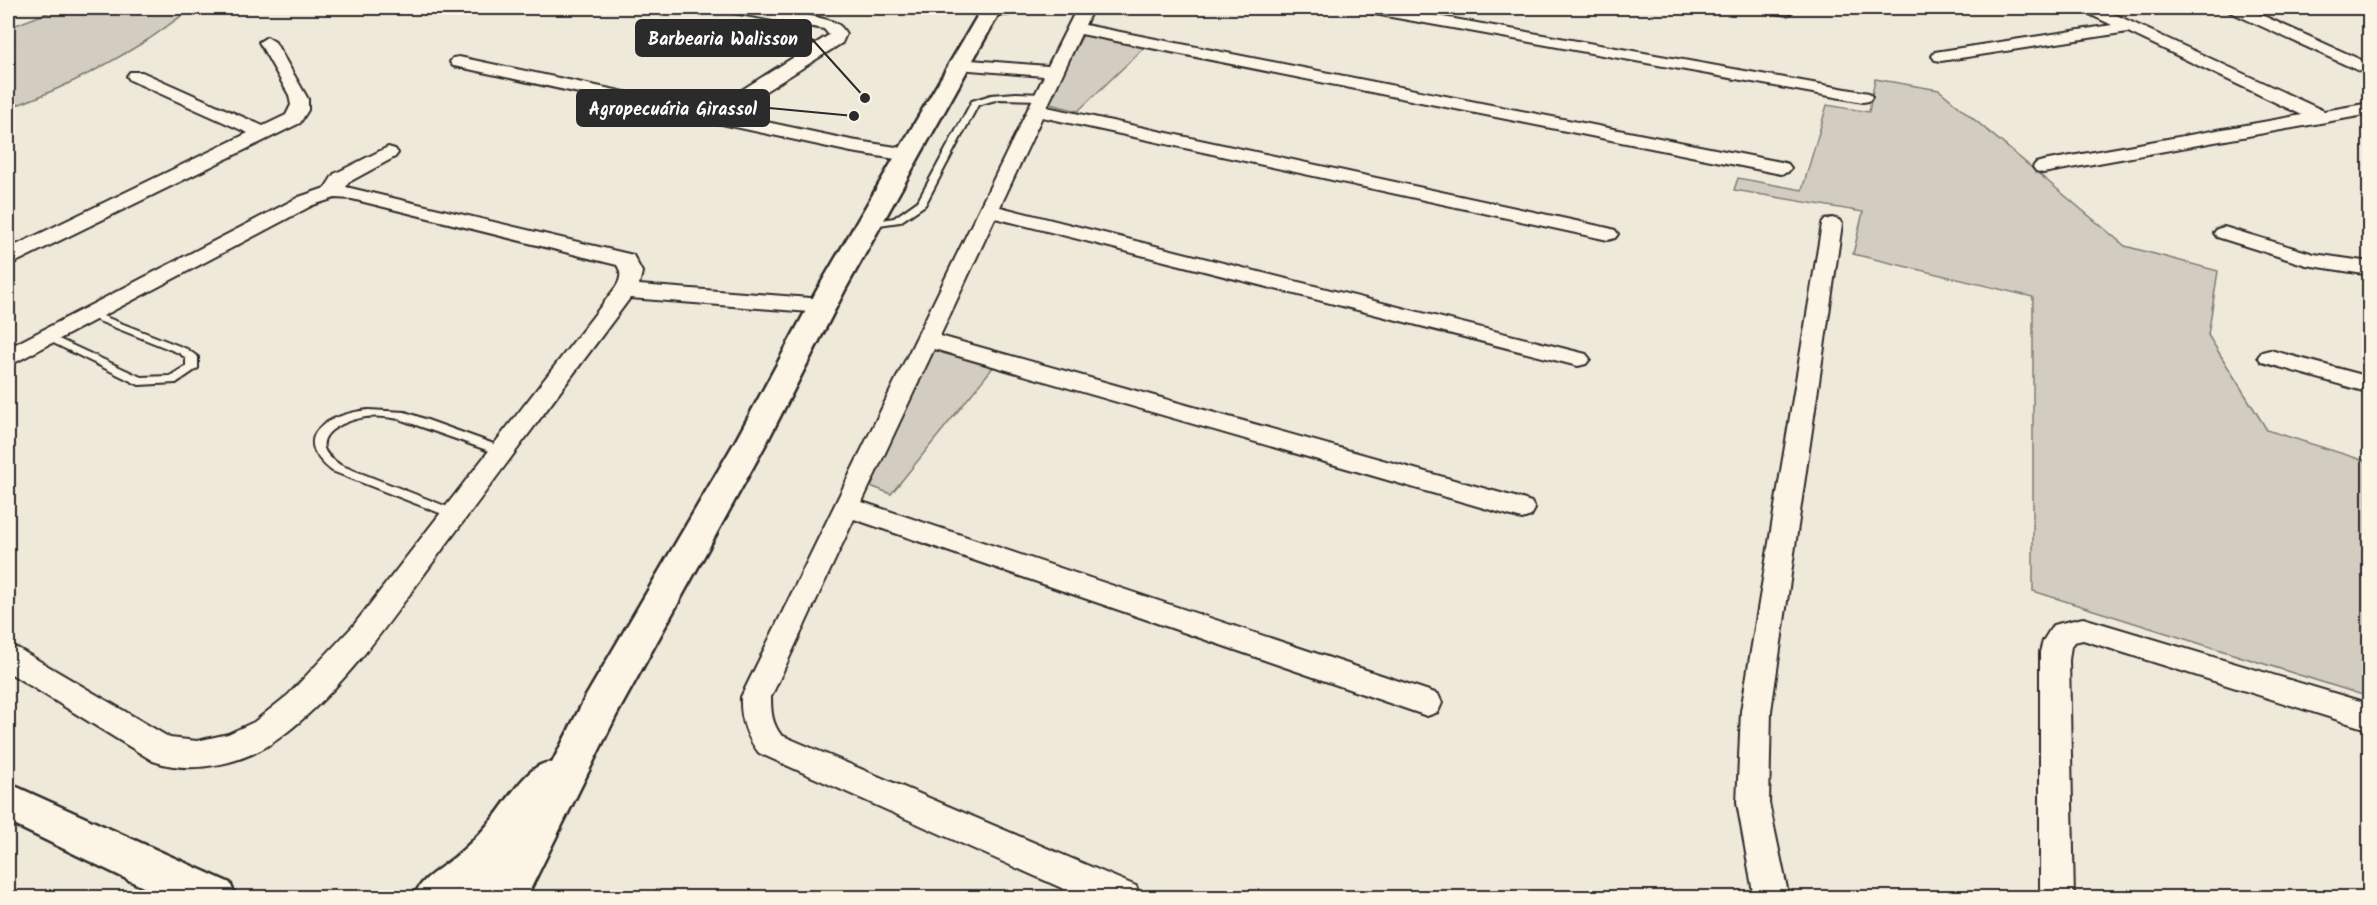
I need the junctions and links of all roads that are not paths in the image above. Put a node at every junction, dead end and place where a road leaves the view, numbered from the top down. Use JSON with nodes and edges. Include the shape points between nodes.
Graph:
{"nodes":[{"id":1,"x":734,"y":8,"type":"edge"},
{"id":2,"x":1027,"y":8,"type":"edge"},
{"id":3,"x":1369,"y":8,"type":"edge"},
{"id":4,"x":1769,"y":8,"type":"edge"},
{"id":5,"x":2089,"y":8,"type":"edge"},
{"id":6,"x":2234,"y":8,"type":"edge"},
{"id":7,"x":991,"y":10,"type":"edge"},
{"id":8,"x":1787,"y":10,"type":"dead end"},
{"id":9,"x":1080,"y":18,"type":"edge"},
{"id":10,"x":2130,"y":27,"type":"junction"},
{"id":11,"x":267,"y":42,"type":"dead end"},
{"id":12,"x":974,"y":53,"type":"junction"},
{"id":13,"x":1941,"y":56,"type":"dead end"},
{"id":14,"x":1052,"y":60,"type":"junction"},
{"id":15,"x":459,"y":62,"type":"dead end"},
{"id":16,"x":2370,"y":70,"type":"edge"},
{"id":17,"x":136,"y":76,"type":"dead end"},
{"id":18,"x":1863,"y":97,"type":"dead end"},
{"id":19,"x":1039,"y":103,"type":"junction"},
{"id":20,"x":2370,"y":108,"type":"edge"},
{"id":21,"x":713,"y":116,"type":"junction"},
{"id":22,"x":2322,"y":117,"type":"junction"},
{"id":23,"x":263,"y":133,"type":"junction"},
{"id":24,"x":388,"y":153,"type":"dead end"},
{"id":25,"x":909,"y":155,"type":"junction"},
{"id":26,"x":2043,"y":166,"type":"dead end"},
{"id":27,"x":1781,"y":168,"type":"dead end"},
{"id":28,"x":333,"y":192,"type":"junction"},
{"id":29,"x":988,"y":210,"type":"junction"},
{"id":30,"x":1832,"y":224,"type":"dead end"},
{"id":31,"x":868,"y":225,"type":"junction"},
{"id":32,"x":2224,"y":232,"type":"dead end"},
{"id":33,"x":1608,"y":234,"type":"dead end"},
{"id":34,"x":8,"y":257,"type":"edge"},
{"id":35,"x":2370,"y":269,"type":"edge"},
{"id":36,"x":629,"y":284,"type":"junction"},
{"id":37,"x":827,"y":298,"type":"junction"},
{"id":38,"x":90,"y":314,"type":"junction"},
{"id":39,"x":46,"y":337,"type":"junction"},
{"id":40,"x":927,"y":340,"type":"junction"},
{"id":41,"x":8,"y":357,"type":"edge"},
{"id":42,"x":2270,"y":357,"type":"dead end"},
{"id":43,"x":1578,"y":359,"type":"dead end"},
{"id":44,"x":2370,"y":385,"type":"edge"},
{"id":45,"x":501,"y":451,"type":"junction"},
{"id":46,"x":847,"y":507,"type":"junction"},
{"id":47,"x":1522,"y":508,"type":"dead end"},
{"id":48,"x":454,"y":514,"type":"junction"},
{"id":49,"x":8,"y":657,"type":"edge"},
{"id":50,"x":1427,"y":703,"type":"dead end"},
{"id":51,"x":600,"y":708,"type":"junction"},
{"id":52,"x":2370,"y":717,"type":"edge"},
{"id":53,"x":8,"y":802,"type":"edge"},
{"id":54,"x":214,"y":897,"type":"edge"},
{"id":55,"x":435,"y":897,"type":"edge"},
{"id":56,"x":502,"y":897,"type":"edge"},
{"id":57,"x":1124,"y":897,"type":"edge"},
{"id":58,"x":1772,"y":897,"type":"edge"},
{"id":59,"x":2057,"y":897,"type":"edge"}],
"edges":[{"from":1,"to":21,"type":"street","via":[[822,24],[838,34],[836,39]]},
{"from":2,"to":7,"type":"lane"},
{"from":3,"to":18,"type":"street"},
{"from":4,"to":8,"type":"street"},
{"from":5,"to":10,"type":"street"},
{"from":6,"to":16,"type":"street"},
{"from":7,"to":12,"type":"main road"},
{"from":9,"to":14,"type":"street"},
{"from":9,"to":27,"type":"street"},
{"from":10,"to":13,"type":"street"},
{"from":10,"to":22,"type":"street"},
{"from":11,"to":23,"type":"street","via":[[301,103],[293,118]]},
{"from":12,"to":14,"type":"street"},
{"from":12,"to":25,"type":"main road"},
{"from":14,"to":19,"type":"street"},
{"from":15,"to":21,"type":"street"},
{"from":17,"to":23,"type":"street"},
{"from":19,"to":29,"type":"street"},
{"from":19,"to":31,"type":"lane","via":[[1003,96],[975,102],[922,203],[897,220]]},
{"from":19,"to":33,"type":"street"},
{"from":20,"to":22,"type":"street"},
{"from":21,"to":25,"type":"street"},
{"from":22,"to":26,"type":"street"},
{"from":23,"to":34,"type":"street"},
{"from":24,"to":28,"type":"street","via":[[341,178]]},
{"from":25,"to":31,"type":"main road"},
{"from":28,"to":36,"type":"street","via":[[625,260],[633,272]]},
{"from":28,"to":38,"type":"street","via":[[306,201]]},
{"from":29,"to":40,"type":"street"},
{"from":29,"to":43,"type":"street"},
{"from":30,"to":58,"type":"street","via":[[1756,711],[1753,803]]},
{"from":31,"to":37,"type":"main road"},
{"from":32,"to":35,"type":"street","via":[[2284,254]]},
{"from":36,"to":37,"type":"street"},
{"from":36,"to":45,"type":"street"},
{"from":37,"to":51,"type":"main road","via":[[752,440]]},
{"from":38,"to":39,"type":"street"},
{"from":38,"to":39,"type":"lane","via":[[183,351],[192,357],[192,368],[172,380],[139,381]]},
{"from":39,"to":41,"type":"street"},
{"from":40,"to":46,"type":"street"},
{"from":40,"to":47,"type":"street"},
{"from":42,"to":44,"type":"street"},
{"from":45,"to":48,"type":"street"},
{"from":45,"to":48,"type":"lane","via":[[389,413],[345,419],[320,436],[316,445],[320,456],[336,468]]},
{"from":46,"to":50,"type":"street"},
{"from":46,"to":57,"type":"street","via":[[756,697],[759,731],[770,744]]},
{"from":48,"to":49,"type":"street","via":[[363,634],[299,704],[265,731],[234,747],[197,755],[164,751]]},
{"from":51,"to":55,"type":"main road","via":[[508,834],[487,858]]},
{"from":51,"to":56,"type":"main road"},
{"from":52,"to":59,"type":"street","via":[[2083,629],[2068,630],[2055,645],[2054,660]]},
{"from":53,"to":54,"type":"main road"}]}
